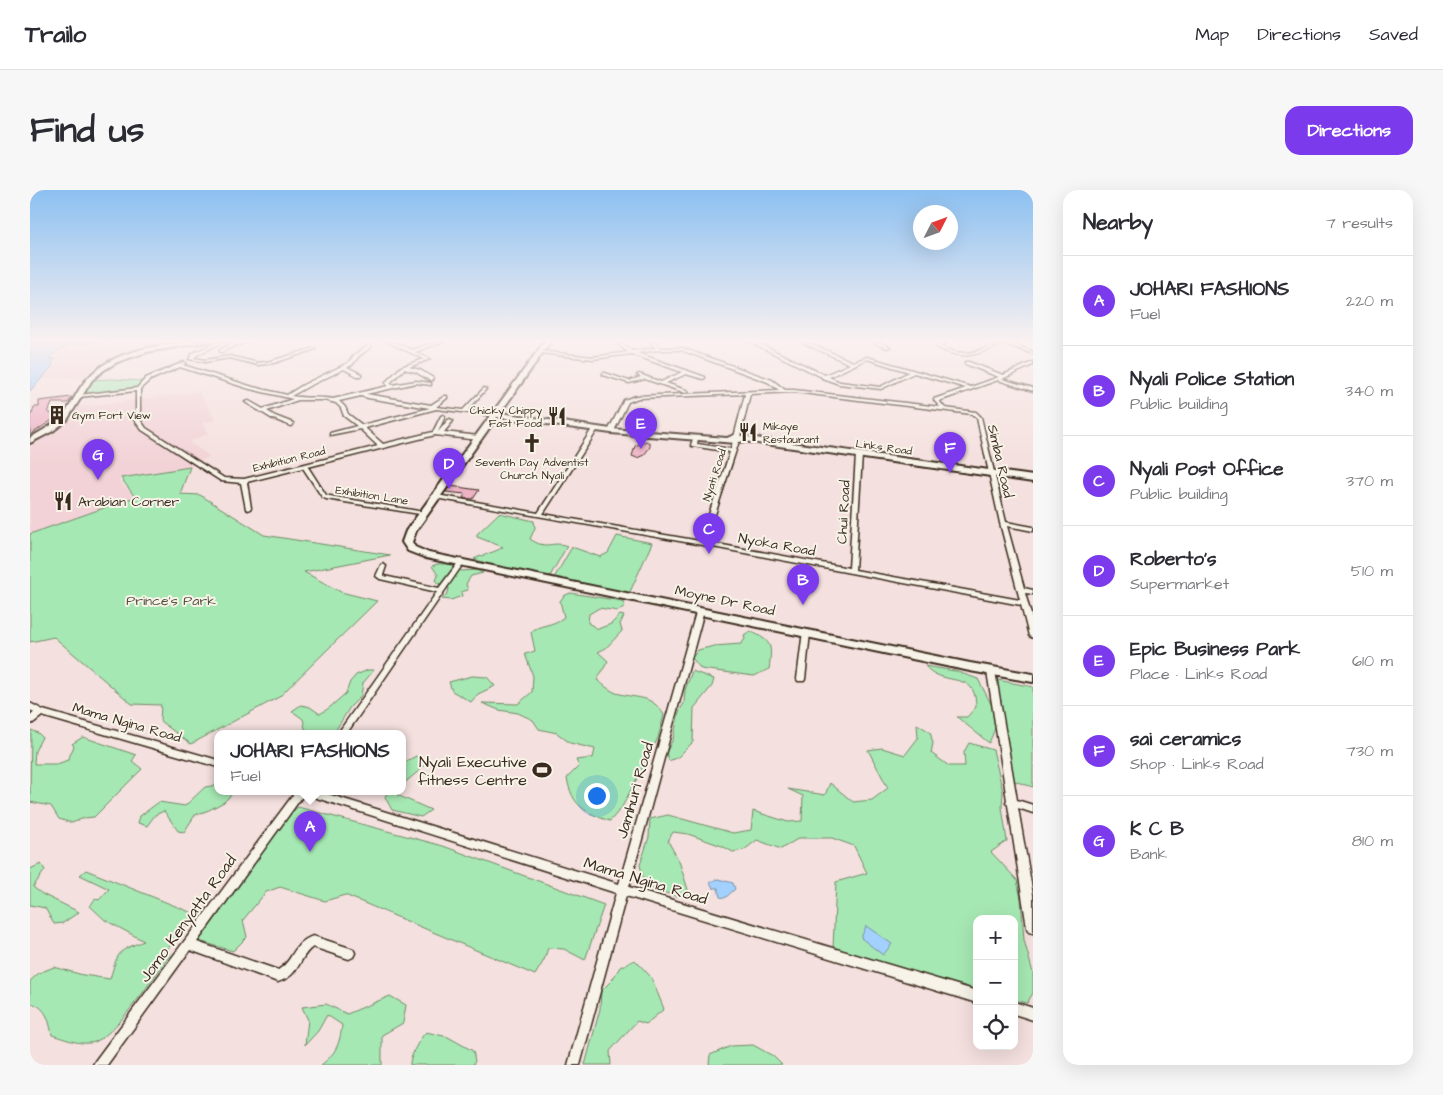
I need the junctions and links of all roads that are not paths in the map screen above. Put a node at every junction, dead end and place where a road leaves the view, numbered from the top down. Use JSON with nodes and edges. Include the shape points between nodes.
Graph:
{"nodes":[{"id":1,"x":87,"y":382,"type":"edge"},
{"id":2,"x":147,"y":382,"type":"edge"},
{"id":3,"x":231,"y":382,"type":"edge"},
{"id":4,"x":314,"y":382,"type":"edge"},
{"id":5,"x":389,"y":382,"type":"edge"},
{"id":6,"x":418,"y":382,"type":"edge"},
{"id":7,"x":519,"y":382,"type":"edge"},
{"id":8,"x":658,"y":382,"type":"edge"},
{"id":9,"x":772,"y":382,"type":"edge"},
{"id":10,"x":834,"y":382,"type":"edge"},
{"id":11,"x":892,"y":382,"type":"edge"},
{"id":12,"x":950,"y":382,"type":"edge"},
{"id":13,"x":989,"y":382,"type":"edge"},
{"id":14,"x":1011,"y":382,"type":"edge"},
{"id":15,"x":662,"y":383,"type":"joint"},
{"id":16,"x":391,"y":387,"type":"junction"},
{"id":17,"x":970,"y":388,"type":"junction"},
{"id":18,"x":138,"y":389,"type":"junction"},
{"id":19,"x":484,"y":389,"type":"dead end"},
{"id":20,"x":1033,"y":390,"type":"edge"},
{"id":21,"x":783,"y":391,"type":"junction"},
{"id":22,"x":686,"y":392,"type":"dead end"},
{"id":23,"x":748,"y":393,"type":"junction"},
{"id":24,"x":361,"y":394,"type":"junction"},
{"id":25,"x":79,"y":396,"type":"junction"},
{"id":26,"x":288,"y":396,"type":"junction"},
{"id":27,"x":445,"y":397,"type":"dead end"},
{"id":28,"x":298,"y":399,"type":"junction"},
{"id":29,"x":332,"y":401,"type":"junction"},
{"id":30,"x":247,"y":402,"type":"dead end"},
{"id":31,"x":434,"y":407,"type":"junction"},
{"id":32,"x":943,"y":408,"type":"junction"},
{"id":33,"x":263,"y":411,"type":"junction"},
{"id":34,"x":466,"y":411,"type":"junction"},
{"id":35,"x":496,"y":415,"type":"junction"},
{"id":36,"x":443,"y":416,"type":"dead end"},
{"id":37,"x":450,"y":421,"type":"dead end"},
{"id":38,"x":291,"y":424,"type":"dead end"},
{"id":39,"x":361,"y":427,"type":"junction"},
{"id":40,"x":595,"y":429,"type":"junction"},
{"id":41,"x":610,"y":431,"type":"junction"},
{"id":42,"x":438,"y":433,"type":"junction"},
{"id":43,"x":332,"y":434,"type":"dead end"},
{"id":44,"x":479,"y":438,"type":"junction"},
{"id":45,"x":736,"y":439,"type":"junction"},
{"id":46,"x":698,"y":440,"type":"junction"},
{"id":47,"x":30,"y":441,"type":"edge"},
{"id":48,"x":382,"y":446,"type":"junction"},
{"id":49,"x":692,"y":451,"type":"dead end"},
{"id":50,"x":732,"y":451,"type":"junction"},
{"id":51,"x":859,"y":455,"type":"junction"},
{"id":52,"x":304,"y":465,"type":"junction"},
{"id":53,"x":991,"y":473,"type":"junction"},
{"id":54,"x":1033,"y":479,"type":"edge"},
{"id":55,"x":244,"y":481,"type":"junction"},
{"id":56,"x":437,"y":497,"type":"junction"},
{"id":57,"x":248,"y":508,"type":"dead end"},
{"id":58,"x":424,"y":514,"type":"junction"},
{"id":59,"x":540,"y":514,"type":"junction"},
{"id":60,"x":1003,"y":523,"type":"junction"},
{"id":61,"x":1033,"y":529,"type":"edge"},
{"id":62,"x":702,"y":543,"type":"junction"},
{"id":63,"x":462,"y":561,"type":"junction"},
{"id":64,"x":383,"y":566,"type":"dead end"},
{"id":65,"x":852,"y":571,"type":"junction"},
{"id":66,"x":1022,"y":590,"type":"junction"},
{"id":67,"x":442,"y":591,"type":"junction"},
{"id":68,"x":1033,"y":592,"type":"edge"},
{"id":69,"x":1024,"y":603,"type":"junction"},
{"id":70,"x":700,"y":611,"type":"junction"},
{"id":71,"x":806,"y":633,"type":"junction"},
{"id":72,"x":1033,"y":636,"type":"edge"},
{"id":73,"x":991,"y":671,"type":"junction"},
{"id":74,"x":1033,"y":678,"type":"edge"},
{"id":75,"x":802,"y":679,"type":"dead end"},
{"id":76,"x":30,"y":706,"type":"edge"},
{"id":77,"x":40,"y":712,"type":"junction"},
{"id":78,"x":30,"y":721,"type":"edge"},
{"id":79,"x":344,"y":730,"type":"edge"},
{"id":80,"x":214,"y":763,"type":"edge"},
{"id":81,"x":298,"y":795,"type":"edge"},
{"id":82,"x":320,"y":795,"type":"edge"},
{"id":83,"x":1011,"y":802,"type":"junction"},
{"id":84,"x":1033,"y":810,"type":"edge"},
{"id":85,"x":622,"y":890,"type":"junction"},
{"id":86,"x":1032,"y":921,"type":"edge"},
{"id":87,"x":188,"y":944,"type":"junction"},
{"id":88,"x":349,"y":953,"type":"dead end"},
{"id":89,"x":973,"y":996,"type":"edge"},
{"id":90,"x":1018,"y":1009,"type":"edge"},
{"id":91,"x":1033,"y":1014,"type":"edge"},
{"id":92,"x":100,"y":1065,"type":"edge"},
{"id":93,"x":574,"y":1065,"type":"edge"}],
"edges":[{"from":1,"to":25,"type":"main road"},
{"from":2,"to":18,"type":"street"},
{"from":3,"to":26,"type":"street"},
{"from":4,"to":26,"type":"street"},
{"from":5,"to":16,"type":"street"},
{"from":6,"to":16,"type":"street"},
{"from":7,"to":35,"type":"main road"},
{"from":8,"to":15,"type":"street"},
{"from":9,"to":21,"type":"street"},
{"from":10,"to":11,"type":"street","via":[[880,388]]},
{"from":12,"to":17,"type":"street"},
{"from":13,"to":17,"type":"street"},
{"from":14,"to":20,"type":"street"},
{"from":15,"to":22,"type":"street"},
{"from":16,"to":24,"type":"street"},
{"from":17,"to":32,"type":"street","via":[[936,400]]},
{"from":18,"to":25,"type":"street"},
{"from":18,"to":55,"type":"street","name":"Exhibition Road","via":[[136,417],[144,429],[224,480]]},
{"from":19,"to":34,"type":"street"},
{"from":21,"to":23,"type":"street"},
{"from":21,"to":32,"type":"street"},
{"from":23,"to":41,"type":"street","via":[[630,398]]},
{"from":23,"to":45,"type":"street","name":"Nyati Road"},
{"from":24,"to":29,"type":"street"},
{"from":24,"to":31,"type":"street"},
{"from":25,"to":47,"type":"main road","via":[[64,418]]},
{"from":26,"to":28,"type":"street"},
{"from":27,"to":31,"type":"street"},
{"from":28,"to":29,"type":"street"},
{"from":28,"to":33,"type":"street"},
{"from":29,"to":39,"type":"street","via":[[341,404],[346,415]]},
{"from":30,"to":33,"type":"street"},
{"from":31,"to":34,"type":"street"},
{"from":31,"to":39,"type":"street"},
{"from":32,"to":53,"type":"street","name":"Simba Road","via":[[970,412],[979,418]]},
{"from":33,"to":38,"type":"street"},
{"from":34,"to":35,"type":"street"},
{"from":35,"to":40,"type":"main road","name":"Links Road"},
{"from":35,"to":44,"type":"main road"},
{"from":36,"to":42,"type":"street"},
{"from":37,"to":42,"type":"street"},
{"from":39,"to":43,"type":"street"},
{"from":39,"to":48,"type":"street"},
{"from":40,"to":41,"type":"main road","name":"Links Road"},
{"from":40,"to":59,"type":"street"},
{"from":41,"to":46,"type":"main road","name":"Links Road"},
{"from":42,"to":44,"type":"street","name":"Exhibition Road"},
{"from":42,"to":48,"type":"street","name":"Exhibition Road"},
{"from":44,"to":56,"type":"main road"},
{"from":45,"to":46,"type":"main road","name":"Links Road"},
{"from":45,"to":50,"type":"street","name":"Nyati Road"},
{"from":45,"to":51,"type":"main road","name":"Links Road"},
{"from":46,"to":49,"type":"street"},
{"from":46,"to":50,"type":"street"},
{"from":48,"to":52,"type":"street","name":"Exhibition Road"},
{"from":50,"to":62,"type":"street","name":"Nyati Road"},
{"from":51,"to":53,"type":"main road","name":"Links Road"},
{"from":51,"to":65,"type":"street","name":"Chui Road"},
{"from":52,"to":55,"type":"street","name":"Exhibition Road"},
{"from":52,"to":58,"type":"street","name":"Exhibition Lane","via":[[328,498]]},
{"from":53,"to":54,"type":"main road","name":"Links Road"},
{"from":53,"to":60,"type":"street","name":"Simba Road"},
{"from":55,"to":57,"type":"street"},
{"from":56,"to":58,"type":"main road"},
{"from":56,"to":59,"type":"street","name":"Nyoka Road"},
{"from":58,"to":63,"type":"main road","name":"Moyne Dr Road","via":[[408,537],[407,546],[426,554]]},
{"from":59,"to":62,"type":"street","name":"Nyoka Road"},
{"from":60,"to":61,"type":"street"},
{"from":60,"to":66,"type":"street","name":"Simba Road"},
{"from":62,"to":65,"type":"street","name":"Nyoka Road"},
{"from":63,"to":67,"type":"street"},
{"from":63,"to":70,"type":"main road","name":"Moyne Dr Road"},
{"from":64,"to":67,"type":"street","via":[[379,577]]},
{"from":65,"to":69,"type":"street","name":"Nyoka Road"},
{"from":66,"to":68,"type":"street"},
{"from":66,"to":69,"type":"street","name":"Simba Road"},
{"from":67,"to":79,"type":"street"},
{"from":69,"to":72,"type":"street","name":"Simba Road"},
{"from":70,"to":71,"type":"main road","name":"Moyne Dr Road"},
{"from":70,"to":85,"type":"street","name":"Jamhuri Road"},
{"from":71,"to":73,"type":"main road","name":"Moyne Dr Road"},
{"from":71,"to":75,"type":"street"},
{"from":73,"to":74,"type":"main road","name":"Moyne Dr Road"},
{"from":73,"to":83,"type":"street"},
{"from":76,"to":77,"type":"street","name":"Mama Ngina Road"},
{"from":77,"to":78,"type":"street"},
{"from":77,"to":80,"type":"street","name":"Mama Ngina Road"},
{"from":81,"to":87,"type":"street","name":"Jomo Kenyatta Road"},
{"from":82,"to":85,"type":"street","name":"Mama Ngina Road"},
{"from":83,"to":84,"type":"street"},
{"from":83,"to":86,"type":"street"},
{"from":85,"to":89,"type":"street","name":"Mama Ngina Road"},
{"from":85,"to":93,"type":"street","name":"Jamhuri Road"},
{"from":87,"to":88,"type":"street","via":[[278,976],[288,971],[301,950],[313,941]]},
{"from":87,"to":92,"type":"street","name":"Jomo Kenyatta Road"},
{"from":90,"to":91,"type":"street"}]}
